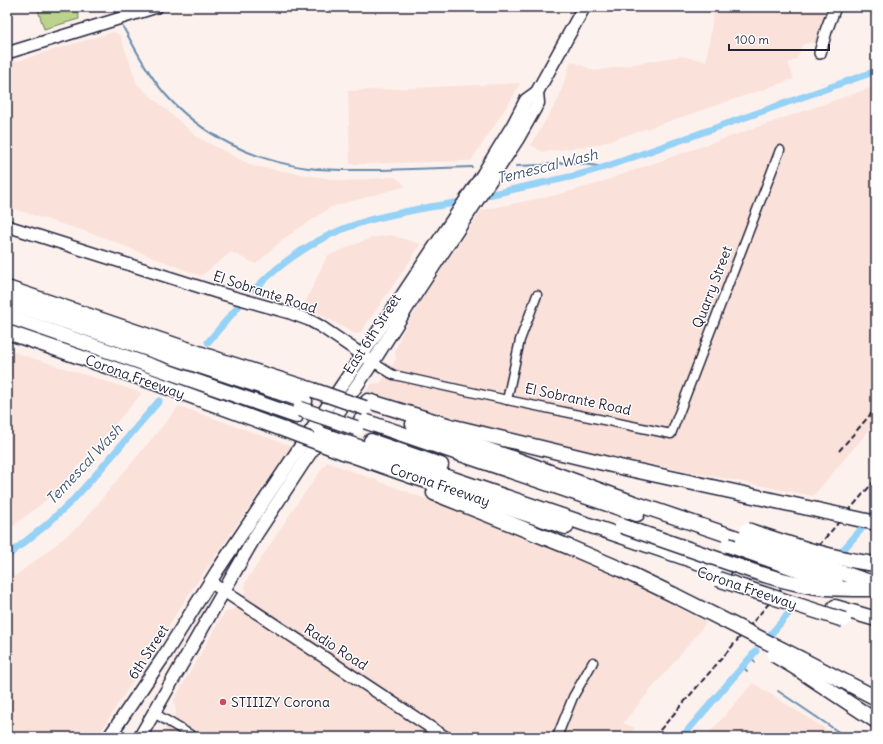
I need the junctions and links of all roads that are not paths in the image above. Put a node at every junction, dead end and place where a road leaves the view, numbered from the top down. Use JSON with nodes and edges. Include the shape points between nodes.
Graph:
{"nodes":[{"id":1,"x":157,"y":7,"type":"edge"},
{"id":2,"x":584,"y":7,"type":"edge"},
{"id":3,"x":835,"y":7,"type":"edge"},
{"id":4,"x":7,"y":53,"type":"edge"},
{"id":5,"x":820,"y":54,"type":"dead end"},
{"id":6,"x":537,"y":92,"type":"junction"},
{"id":7,"x":780,"y":150,"type":"dead end"},
{"id":8,"x":7,"y":226,"type":"edge"},
{"id":9,"x":7,"y":288,"type":"edge"},
{"id":10,"x":537,"y":295,"type":"dead end"},
{"id":11,"x":7,"y":302,"type":"edge"},
{"id":12,"x":7,"y":309,"type":"edge"},
{"id":13,"x":7,"y":316,"type":"edge"},
{"id":14,"x":7,"y":324,"type":"edge"},
{"id":15,"x":7,"y":332,"type":"edge"},
{"id":16,"x":368,"y":358,"type":"junction"},
{"id":17,"x":160,"y":364,"type":"junction"},
{"id":18,"x":209,"y":381,"type":"junction"},
{"id":19,"x":507,"y":400,"type":"junction"},
{"id":20,"x":298,"y":412,"type":"junction"},
{"id":21,"x":356,"y":427,"type":"junction"},
{"id":22,"x":671,"y":434,"type":"joint"},
{"id":23,"x":411,"y":476,"type":"junction"},
{"id":24,"x":876,"y":523,"type":"edge"},
{"id":25,"x":745,"y":535,"type":"junction"},
{"id":26,"x":876,"y":564,"type":"edge"},
{"id":27,"x":721,"y":575,"type":"junction"},
{"id":28,"x":210,"y":582,"type":"junction"},
{"id":29,"x":874,"y":588,"type":"edge"},
{"id":30,"x":224,"y":590,"type":"junction"},
{"id":31,"x":876,"y":619,"type":"edge"},
{"id":32,"x":876,"y":628,"type":"edge"},
{"id":33,"x":592,"y":662,"type":"dead end"},
{"id":34,"x":797,"y":663,"type":"junction"},
{"id":35,"x":876,"y":698,"type":"edge"},
{"id":36,"x":154,"y":713,"type":"junction"},
{"id":37,"x":876,"y":722,"type":"edge"},
{"id":38,"x":109,"y":737,"type":"edge"},
{"id":39,"x":140,"y":737,"type":"edge"},
{"id":40,"x":194,"y":737,"type":"edge"},
{"id":41,"x":445,"y":737,"type":"edge"},
{"id":42,"x":558,"y":737,"type":"edge"}],
"edges":[{"from":1,"to":4,"type":"street"},
{"from":2,"to":6,"type":"main road","name":"East 6th Street"},
{"from":3,"to":5,"type":"street"},
{"from":6,"to":16,"type":"main road","name":"East 6th Street","via":[[526,100]]},
{"from":6,"to":16,"type":"main road","name":"East 6th Street","via":[[538,103],[495,175],[417,292]]},
{"from":7,"to":22,"type":"street","name":"Quarry Street"},
{"from":8,"to":16,"type":"street","name":"El Sobrante Road","via":[[290,313],[320,326]]},
{"from":9,"to":17,"type":"highway","name":"Corona Freeway"},
{"from":10,"to":19,"type":"street","via":[[520,340]]},
{"from":11,"to":17,"type":"highway"},
{"from":12,"to":17,"type":"highway"},
{"from":13,"to":17,"type":"highway"},
{"from":14,"to":17,"type":"highway"},
{"from":15,"to":17,"type":"highway","name":"Corona Freeway"},
{"from":16,"to":19,"type":"street","name":"El Sobrante Road","via":[[394,375]]},
{"from":16,"to":28,"type":"main road","name":"East 6th Street","via":[[300,446]]},
{"from":16,"to":30,"type":"main road","name":"East 6th Street"},
{"from":17,"to":18,"type":"highway","name":"Corona Freeway"},
{"from":17,"to":18,"type":"highway","name":"Corona Freeway"},
{"from":17,"to":18,"type":"highway"},
{"from":18,"to":20,"type":"highway","name":"Corona Freeway"},
{"from":18,"to":20,"type":"highway","name":"Corona Freeway"},
{"from":18,"to":20,"type":"highway"},
{"from":19,"to":22,"type":"street","name":"El Sobrante Road"},
{"from":20,"to":21,"type":"highway","name":"Corona Freeway","bridge":true},
{"from":20,"to":21,"type":"highway"},
{"from":20,"to":21,"type":"highway","name":"Corona Freeway","bridge":true,"via":[[334,397],[353,396]]},
{"from":21,"to":23,"type":"highway","name":"Corona Freeway"},
{"from":21,"to":24,"type":"highway","bridge":true,"via":[[458,428],[620,467]]},
{"from":21,"to":25,"type":"highway","name":"Corona Freeway","via":[[505,456],[674,517]]},
{"from":21,"to":27,"type":"highway"},
{"from":21,"to":29,"type":"highway","bridge":true,"via":[[728,545]]},
{"from":21,"to":29,"type":"highway","bridge":true,"via":[[772,578],[825,588]]},
{"from":23,"to":27,"type":"highway","name":"Corona Freeway"},
{"from":23,"to":34,"type":"highway","bridge":true,"via":[[430,491],[569,547],[674,595]]},
{"from":25,"to":26,"type":"highway","bridge":true},
{"from":25,"to":29,"type":"highway","bridge":true},
{"from":27,"to":31,"type":"highway","via":[[748,580]]},
{"from":27,"to":32,"type":"highway","name":"Corona Freeway","bridge":true,"via":[[785,601]]},
{"from":28,"to":30,"type":"street","name":"Radio Road"},
{"from":28,"to":38,"type":"main road","name":"6th Street"},
{"from":30,"to":36,"type":"main road"},
{"from":30,"to":41,"type":"street","name":"Radio Road"},
{"from":33,"to":42,"type":"street","via":[[573,697]]},
{"from":34,"to":35,"type":"highway"},
{"from":34,"to":37,"type":"highway"},
{"from":36,"to":39,"type":"main road"},
{"from":36,"to":40,"type":"street"}]}
